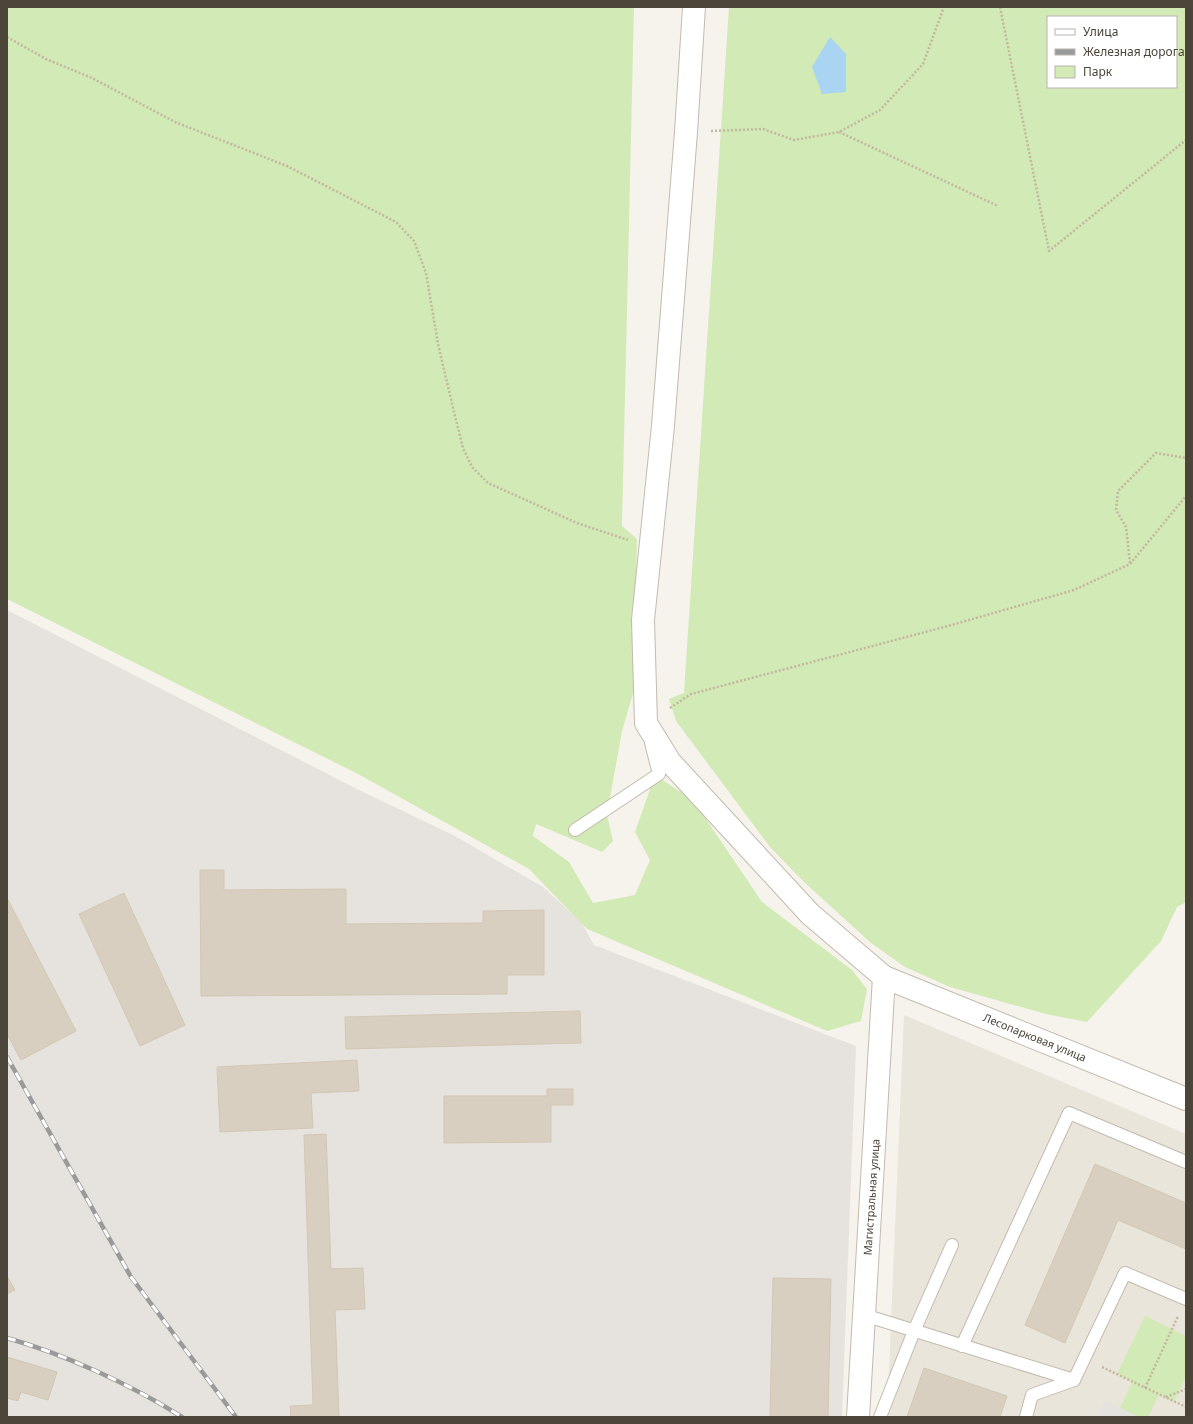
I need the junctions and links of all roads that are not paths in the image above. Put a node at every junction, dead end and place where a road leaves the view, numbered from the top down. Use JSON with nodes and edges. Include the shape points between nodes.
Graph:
{"nodes":[{"id":1,"x":694,"y":7,"type":"edge"},
{"id":2,"x":646,"y":723,"type":"junction"},
{"id":3,"x":575,"y":830,"type":"dead end"},
{"id":4,"x":884,"y":977,"type":"junction"},
{"id":5,"x":1186,"y":1099,"type":"edge"},
{"id":6,"x":1186,"y":1162,"type":"edge"},
{"id":7,"x":952,"y":1245,"type":"dead end"},
{"id":8,"x":1186,"y":1299,"type":"edge"},
{"id":9,"x":864,"y":1315,"type":"junction"},
{"id":10,"x":914,"y":1331,"type":"junction"},
{"id":11,"x":962,"y":1346,"type":"junction"},
{"id":12,"x":1074,"y":1380,"type":"junction"},
{"id":13,"x":858,"y":1417,"type":"edge"},
{"id":14,"x":880,"y":1417,"type":"edge"},
{"id":15,"x":1026,"y":1417,"type":"edge"}],
"edges":[{"from":1,"to":2,"type":"street","via":[[663,426],[643,620]]},
{"from":2,"to":3,"type":"lane","via":[[659,774]]},
{"from":2,"to":4,"type":"street","name":"Лесопарковая улица","via":[[670,762],[810,914]]},
{"from":4,"to":5,"type":"street","name":"Лесопарковая улица"},
{"from":4,"to":9,"type":"street","name":"Магистральная улица"},
{"from":6,"to":11,"type":"lane","via":[[1069,1113]]},
{"from":7,"to":10,"type":"lane"},
{"from":8,"to":12,"type":"lane","via":[[1125,1273]]},
{"from":9,"to":10,"type":"lane"},
{"from":9,"to":13,"type":"street","name":"Магистральная улица"},
{"from":10,"to":11,"type":"lane"},
{"from":10,"to":14,"type":"lane"},
{"from":11,"to":12,"type":"lane"},
{"from":12,"to":15,"type":"lane","via":[[1032,1395]]}]}
